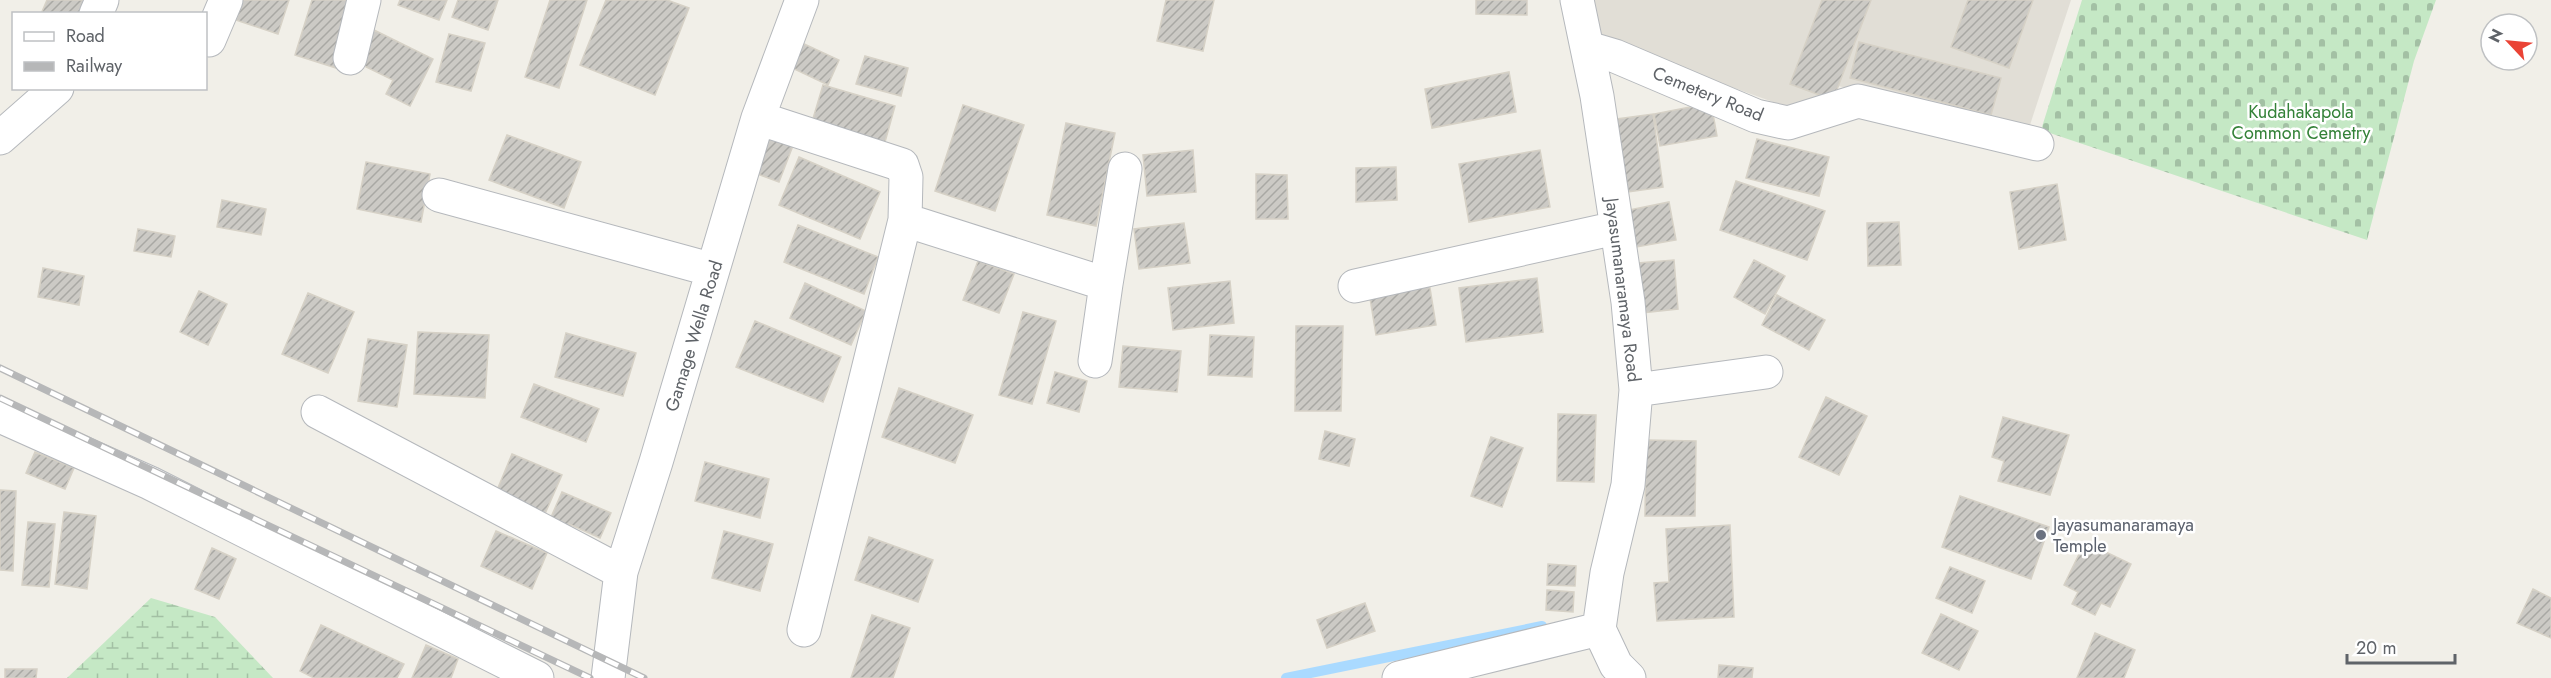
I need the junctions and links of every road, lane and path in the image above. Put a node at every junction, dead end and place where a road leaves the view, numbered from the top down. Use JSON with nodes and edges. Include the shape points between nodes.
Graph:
{"nodes":[{"id":1,"x":226,"y":0,"type":"edge"},
{"id":2,"x":364,"y":0,"type":"edge"},
{"id":3,"x":802,"y":0,"type":"edge"},
{"id":4,"x":1577,"y":0,"type":"edge"},
{"id":5,"x":209,"y":40,"type":"dead end"},
{"id":6,"x":1588,"y":48,"type":"junction"},
{"id":7,"x":350,"y":58,"type":"dead end"},
{"id":8,"x":55,"y":90,"type":"edge"},
{"id":9,"x":758,"y":118,"type":"junction"},
{"id":10,"x":0,"y":138,"type":"edge"},
{"id":11,"x":2037,"y":144,"type":"dead end"},
{"id":12,"x":1125,"y":169,"type":"dead end"},
{"id":13,"x":439,"y":195,"type":"dead end"},
{"id":14,"x":905,"y":220,"type":"junction"},
{"id":15,"x":1617,"y":228,"type":"junction"},
{"id":16,"x":713,"y":270,"type":"junction"},
{"id":17,"x":1106,"y":284,"type":"junction"},
{"id":18,"x":1355,"y":286,"type":"dead end"},
{"id":19,"x":1095,"y":361,"type":"dead end"},
{"id":20,"x":1766,"y":372,"type":"dead end"},
{"id":21,"x":1636,"y":390,"type":"junction"},
{"id":22,"x":318,"y":412,"type":"dead end"},
{"id":23,"x":0,"y":416,"type":"edge"},
{"id":24,"x":621,"y":572,"type":"junction"},
{"id":25,"x":1599,"y":629,"type":"junction"},
{"id":26,"x":804,"y":630,"type":"dead end"},
{"id":27,"x":537,"y":678,"type":"edge"},
{"id":28,"x":608,"y":678,"type":"edge"},
{"id":29,"x":1399,"y":678,"type":"edge"},
{"id":30,"x":1629,"y":678,"type":"edge"}],
"edges":[{"from":1,"to":5,"type":"street"},
{"from":2,"to":7,"type":"street"},
{"from":3,"to":9,"type":"street","name":"Gamage Wella Road"},
{"from":4,"to":6,"type":"street","name":"Jayasumanaramaya Road"},
{"from":6,"to":11,"type":"street","name":"Cemetery Road","via":[[1756,116],[1788,123],[1858,101]]},
{"from":6,"to":15,"type":"street","name":"Jayasumanaramaya Road"},
{"from":8,"to":10,"type":"street"},
{"from":9,"to":14,"type":"street","via":[[902,165],[906,177]]},
{"from":9,"to":16,"type":"street","name":"Gamage Wella Road"},
{"from":12,"to":17,"type":"street"},
{"from":13,"to":16,"type":"street"},
{"from":14,"to":17,"type":"street"},
{"from":14,"to":26,"type":"street"},
{"from":15,"to":18,"type":"street"},
{"from":15,"to":21,"type":"street","name":"Jayasumanaramaya Road"},
{"from":16,"to":24,"type":"street","name":"Gamage Wella Road"},
{"from":17,"to":19,"type":"street"},
{"from":20,"to":21,"type":"street"},
{"from":21,"to":25,"type":"street","name":"Jayasumanaramaya Road","via":[[1628,485],[1607,573]]},
{"from":22,"to":24,"type":"street"},
{"from":23,"to":27,"type":"street","via":[[150,483]]},
{"from":24,"to":28,"type":"street","name":"Gamage Wella Road"},
{"from":25,"to":29,"type":"street"},
{"from":25,"to":30,"type":"street","via":[[1616,665]]}]}
